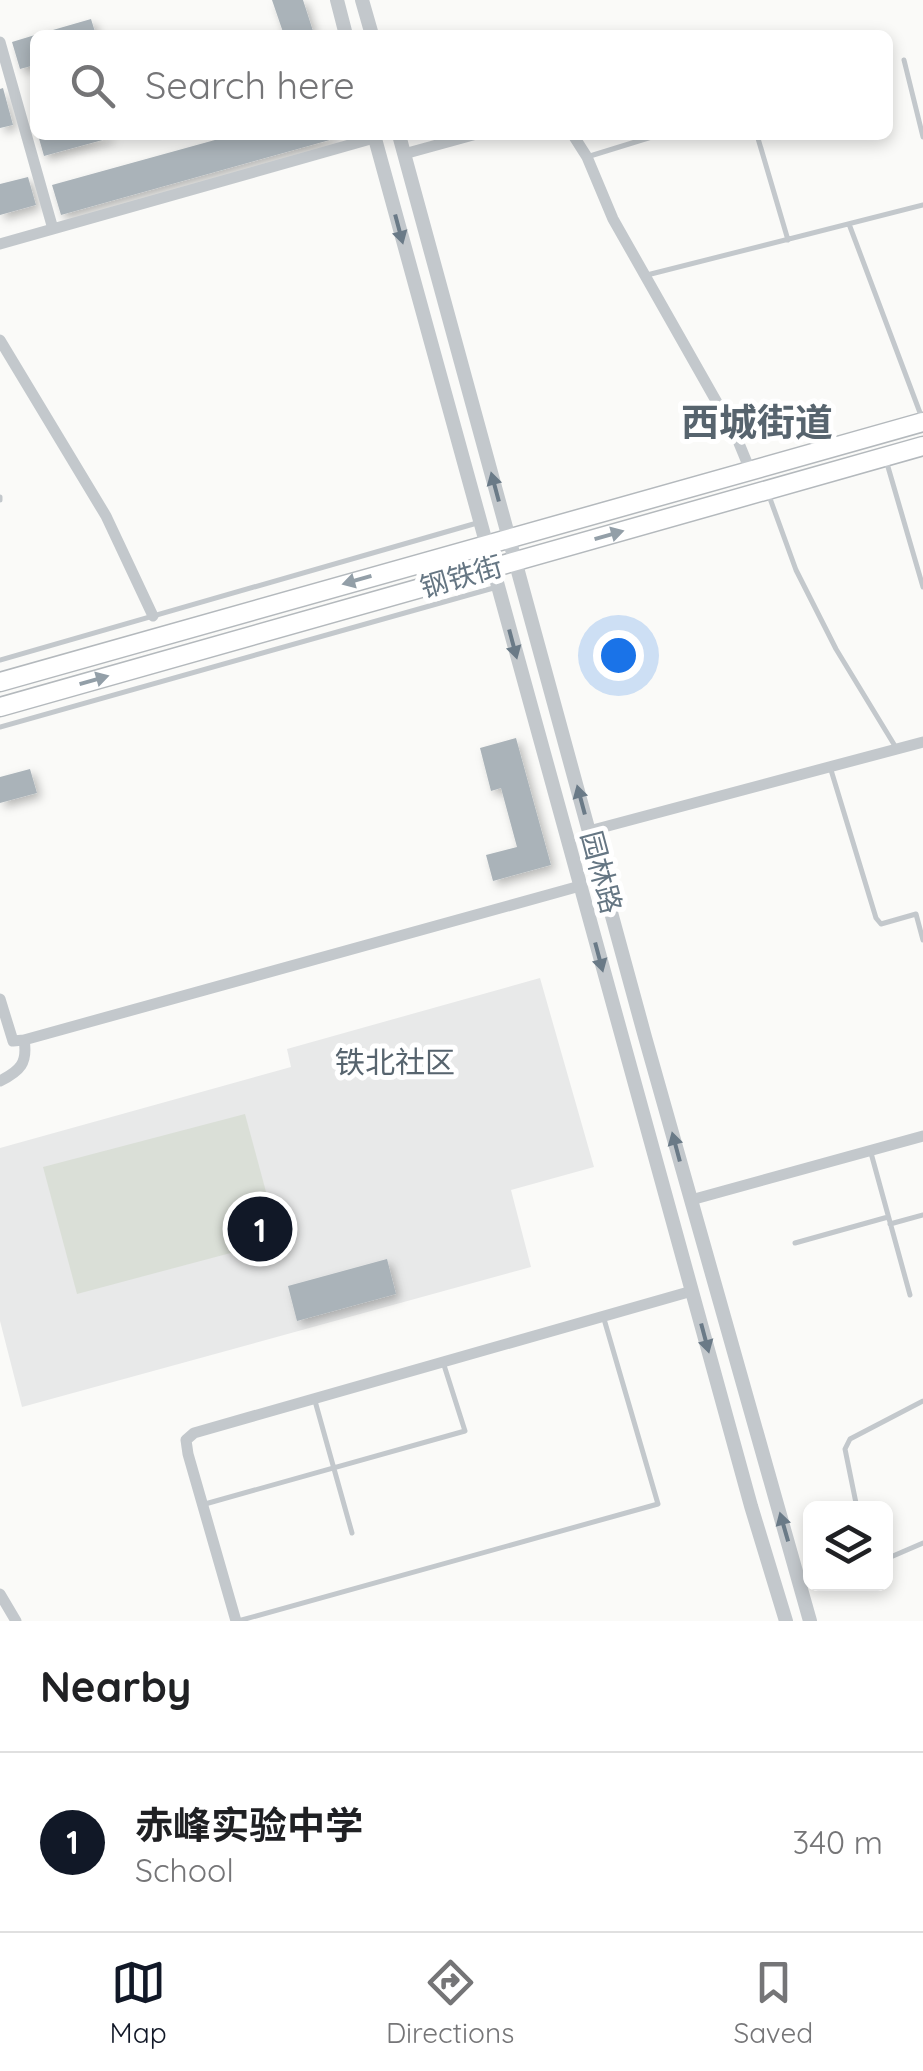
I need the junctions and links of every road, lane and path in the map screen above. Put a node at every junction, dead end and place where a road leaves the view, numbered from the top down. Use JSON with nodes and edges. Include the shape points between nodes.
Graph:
{"nodes":[{"id":1,"x":337,"y":0,"type":"edge"},
{"id":2,"x":362,"y":0,"type":"edge"},
{"id":3,"x":345,"y":30,"type":"edge"},
{"id":4,"x":371,"y":30,"type":"edge"},
{"id":5,"x":0,"y":42,"type":"edge"},
{"id":6,"x":904,"y":60,"type":"dead end"},
{"id":7,"x":923,"y":137,"type":"edge"},
{"id":8,"x":360,"y":140,"type":"edge"},
{"id":9,"x":375,"y":140,"type":"edge"},
{"id":10,"x":400,"y":140,"type":"edge"},
{"id":11,"x":455,"y":140,"type":"edge"},
{"id":12,"x":576,"y":140,"type":"edge"},
{"id":13,"x":642,"y":140,"type":"edge"},
{"id":14,"x":759,"y":140,"type":"edge"},
{"id":15,"x":404,"y":154,"type":"junction"},
{"id":16,"x":587,"y":157,"type":"junction"},
{"id":17,"x":923,"y":205,"type":"edge"},
{"id":18,"x":848,"y":224,"type":"junction"},
{"id":19,"x":54,"y":229,"type":"junction"},
{"id":20,"x":788,"y":240,"type":"junction"},
{"id":21,"x":0,"y":244,"type":"edge"},
{"id":22,"x":647,"y":276,"type":"junction"},
{"id":23,"x":0,"y":340,"type":"edge"},
{"id":24,"x":923,"y":421,"type":"edge"},
{"id":25,"x":923,"y":446,"type":"edge"},
{"id":26,"x":885,"y":457,"type":"junction"},
{"id":27,"x":750,"y":470,"type":"junction"},
{"id":28,"x":768,"y":490,"type":"junction"},
{"id":29,"x":480,"y":522,"type":"junction"},
{"id":30,"x":509,"y":537,"type":"junction"},
{"id":31,"x":485,"y":544,"type":"junction"},
{"id":32,"x":516,"y":561,"type":"junction"},
{"id":33,"x":492,"y":568,"type":"junction"},
{"id":34,"x":497,"y":587,"type":"junction"},
{"id":35,"x":923,"y":588,"type":"edge"},
{"id":36,"x":152,"y":616,"type":"junction"},
{"id":37,"x":0,"y":660,"type":"edge"},
{"id":38,"x":0,"y":682,"type":"edge"},
{"id":39,"x":0,"y":707,"type":"edge"},
{"id":40,"x":0,"y":727,"type":"edge"},
{"id":41,"x":923,"y":742,"type":"edge"},
{"id":42,"x":897,"y":749,"type":"junction"},
{"id":43,"x":830,"y":767,"type":"junction"},
{"id":44,"x":589,"y":831,"type":"junction"},
{"id":45,"x":580,"y":886,"type":"junction"},
{"id":46,"x":923,"y":940,"type":"edge"},
{"id":47,"x":0,"y":999,"type":"edge"},
{"id":48,"x":24,"y":1040,"type":"junction"},
{"id":49,"x":0,"y":1080,"type":"edge"},
{"id":50,"x":923,"y":1136,"type":"edge"},
{"id":51,"x":870,"y":1150,"type":"junction"},
{"id":52,"x":690,"y":1200,"type":"junction"},
{"id":53,"x":923,"y":1215,"type":"edge"},
{"id":54,"x":889,"y":1221,"type":"junction"},
{"id":55,"x":794,"y":1243,"type":"dead end"},
{"id":56,"x":692,"y":1291,"type":"junction"},
{"id":57,"x":910,"y":1295,"type":"dead end"},
{"id":58,"x":603,"y":1316,"type":"junction"},
{"id":59,"x":443,"y":1362,"type":"junction"},
{"id":60,"x":314,"y":1398,"type":"junction"},
{"id":61,"x":923,"y":1401,"type":"edge"},
{"id":62,"x":334,"y":1468,"type":"junction"},
{"id":63,"x":857,"y":1501,"type":"edge"},
{"id":64,"x":202,"y":1505,"type":"junction"},
{"id":65,"x":352,"y":1533,"type":"dead end"},
{"id":66,"x":923,"y":1543,"type":"edge"},
{"id":67,"x":893,"y":1557,"type":"edge"},
{"id":68,"x":0,"y":1594,"type":"edge"},
{"id":69,"x":16,"y":1621,"type":"edge"},
{"id":70,"x":237,"y":1621,"type":"edge"},
{"id":71,"x":786,"y":1621,"type":"edge"},
{"id":72,"x":810,"y":1621,"type":"edge"}],
"edges":[{"from":1,"to":3,"type":"street"},
{"from":2,"to":4,"type":"street"},
{"from":5,"to":19,"type":"street"},
{"from":6,"to":7,"type":"lane"},
{"from":8,"to":19,"type":"street"},
{"from":9,"to":29,"type":"street","name":"园林路","one_way":true},
{"from":10,"to":15,"type":"street","name":"园林路"},
{"from":11,"to":15,"type":"street"},
{"from":12,"to":16,"type":"street"},
{"from":13,"to":16,"type":"lane"},
{"from":14,"to":20,"type":"lane"},
{"from":30,"to":15,"type":"street","name":"园林路","one_way":true},
{"from":16,"to":22,"type":"street"},
{"from":17,"to":18,"type":"lane"},
{"from":18,"to":20,"type":"lane"},
{"from":18,"to":24,"type":"lane"},
{"from":19,"to":21,"type":"street"},
{"from":20,"to":22,"type":"lane"},
{"from":22,"to":27,"type":"street"},
{"from":23,"to":36,"type":"street","via":[[106,516]]},
{"from":24,"to":27,"type":"highway","name":"钢铁街"},
{"from":25,"to":26,"type":"highway","name":"钢铁街"},
{"from":26,"to":28,"type":"highway","name":"钢铁街"},
{"from":26,"to":35,"type":"lane"},
{"from":27,"to":30,"type":"highway","name":"钢铁街"},
{"from":32,"to":28,"type":"highway","name":"钢铁街","one_way":true},
{"from":28,"to":42,"type":"lane","via":[[804,586]]},
{"from":29,"to":31,"type":"street","name":"园林路"},
{"from":29,"to":36,"type":"lane"},
{"from":30,"to":31,"type":"highway","name":"钢铁街"},
{"from":30,"to":32,"type":"street","name":"园林路"},
{"from":31,"to":33,"type":"street","name":"园林路"},
{"from":31,"to":38,"type":"highway","name":"钢铁街","one_way":true},
{"from":32,"to":33,"type":"highway","name":"钢铁街"},
{"from":44,"to":32,"type":"street","name":"园林路","one_way":true},
{"from":33,"to":34,"type":"street","name":"园林路"},
{"from":39,"to":33,"type":"highway","name":"钢铁街","one_way":true},
{"from":34,"to":40,"type":"lane"},
{"from":34,"to":45,"type":"street","name":"园林路","one_way":true},
{"from":36,"to":37,"type":"lane"},
{"from":41,"to":42,"type":"street"},
{"from":42,"to":43,"type":"street"},
{"from":43,"to":44,"type":"street"},
{"from":43,"to":46,"type":"lane","via":[[876,918],[881,924],[916,914]]},
{"from":52,"to":44,"type":"street","name":"园林路","one_way":true},
{"from":45,"to":48,"type":"street"},
{"from":45,"to":56,"type":"street","name":"园林路","one_way":true},
{"from":47,"to":48,"type":"street","via":[[13,1041]]},
{"from":48,"to":49,"type":"street","via":[[22,1068]]},
{"from":50,"to":51,"type":"street"},
{"from":51,"to":52,"type":"street"},
{"from":51,"to":54,"type":"lane"},
{"from":72,"to":52,"type":"street","name":"园林路","one_way":true},
{"from":53,"to":54,"type":"lane"},
{"from":54,"to":55,"type":"lane"},
{"from":54,"to":57,"type":"lane"},
{"from":56,"to":58,"type":"street"},
{"from":56,"to":71,"type":"street","name":"园林路","one_way":true},
{"from":58,"to":59,"type":"street"},
{"from":58,"to":70,"type":"lane","via":[[658,1504]]},
{"from":59,"to":60,"type":"street"},
{"from":59,"to":62,"type":"lane","via":[[465,1432]]},
{"from":60,"to":62,"type":"lane"},
{"from":60,"to":64,"type":"street","via":[[186,1440]]},
{"from":61,"to":63,"type":"lane","via":[[850,1439],[846,1449]]},
{"from":62,"to":64,"type":"lane"},
{"from":62,"to":65,"type":"lane"},
{"from":64,"to":70,"type":"street"},
{"from":66,"to":67,"type":"lane"},
{"from":68,"to":69,"type":"street"}]}
